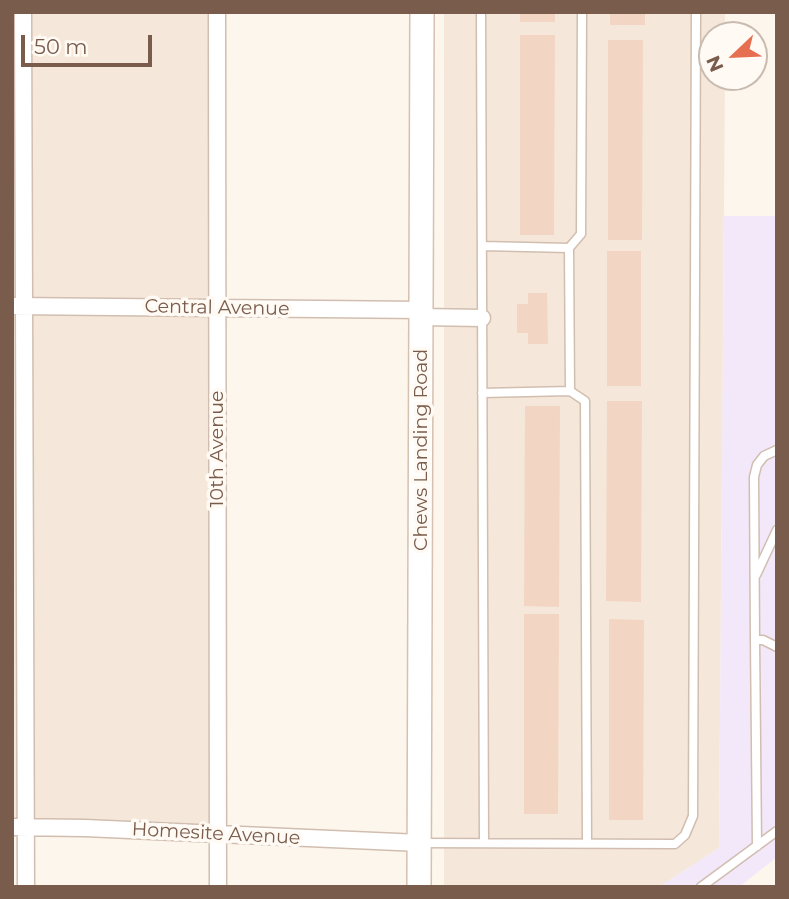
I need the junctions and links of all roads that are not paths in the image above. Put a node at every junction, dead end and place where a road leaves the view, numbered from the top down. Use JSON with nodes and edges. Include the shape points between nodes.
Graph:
{"nodes":[{"id":1,"x":23,"y":12,"type":"edge"},
{"id":2,"x":217,"y":12,"type":"edge"},
{"id":3,"x":422,"y":12,"type":"edge"},
{"id":4,"x":481,"y":12,"type":"edge"},
{"id":5,"x":582,"y":12,"type":"edge"},
{"id":6,"x":696,"y":12,"type":"edge"},
{"id":7,"x":482,"y":246,"type":"junction"},
{"id":8,"x":569,"y":248,"type":"junction"},
{"id":9,"x":18,"y":306,"type":"edge"},
{"id":10,"x":217,"y":308,"type":"junction"},
{"id":11,"x":422,"y":314,"type":"junction"},
{"id":12,"x":482,"y":318,"type":"junction"},
{"id":13,"x":570,"y":391,"type":"junction"},
{"id":14,"x":482,"y":393,"type":"junction"},
{"id":15,"x":777,"y":450,"type":"edge"},
{"id":16,"x":777,"y":530,"type":"edge"},
{"id":17,"x":754,"y":581,"type":"junction"},
{"id":18,"x":755,"y":640,"type":"junction"},
{"id":19,"x":777,"y":647,"type":"edge"},
{"id":20,"x":19,"y":827,"type":"edge"},
{"id":21,"x":777,"y":831,"type":"edge"},
{"id":22,"x":218,"y":834,"type":"junction"},
{"id":23,"x":420,"y":843,"type":"junction"},
{"id":24,"x":484,"y":843,"type":"junction"},
{"id":25,"x":587,"y":843,"type":"junction"},
{"id":26,"x":757,"y":846,"type":"junction"},
{"id":27,"x":26,"y":887,"type":"edge"},
{"id":28,"x":218,"y":887,"type":"edge"},
{"id":29,"x":419,"y":887,"type":"edge"},
{"id":30,"x":701,"y":887,"type":"edge"}],
"edges":[{"from":1,"to":9,"type":"street"},
{"from":2,"to":10,"type":"street","name":"10th Avenue"},
{"from":3,"to":11,"type":"street","name":"Chews Landing Road"},
{"from":4,"to":7,"type":"lane"},
{"from":5,"to":8,"type":"lane","via":[[581,234]]},
{"from":6,"to":25,"type":"lane","via":[[693,816],[685,835],[675,844]]},
{"from":7,"to":8,"type":"lane"},
{"from":7,"to":12,"type":"lane"},
{"from":8,"to":13,"type":"lane"},
{"from":9,"to":10,"type":"street","name":"Central Avenue"},
{"from":9,"to":20,"type":"street"},
{"from":10,"to":11,"type":"street","name":"Central Avenue"},
{"from":10,"to":22,"type":"street","name":"10th Avenue"},
{"from":11,"to":12,"type":"street","name":"Central Avenue"},
{"from":11,"to":23,"type":"street","name":"Chews Landing Road"},
{"from":12,"to":14,"type":"lane"},
{"from":13,"to":14,"type":"lane"},
{"from":13,"to":25,"type":"lane","via":[[585,401]]},
{"from":14,"to":24,"type":"lane"},
{"from":15,"to":17,"type":"lane","via":[[764,456],[754,477]]},
{"from":16,"to":17,"type":"lane"},
{"from":17,"to":18,"type":"lane"},
{"from":18,"to":19,"type":"lane"},
{"from":18,"to":26,"type":"lane"},
{"from":20,"to":22,"type":"street","name":"Homesite Avenue"},
{"from":20,"to":27,"type":"street"},
{"from":21,"to":26,"type":"lane"},
{"from":22,"to":23,"type":"street","name":"Homesite Avenue"},
{"from":22,"to":28,"type":"street","name":"10th Avenue"},
{"from":23,"to":24,"type":"lane"},
{"from":23,"to":29,"type":"street","name":"Chews Landing Road"},
{"from":24,"to":25,"type":"lane"},
{"from":26,"to":30,"type":"lane"}]}
